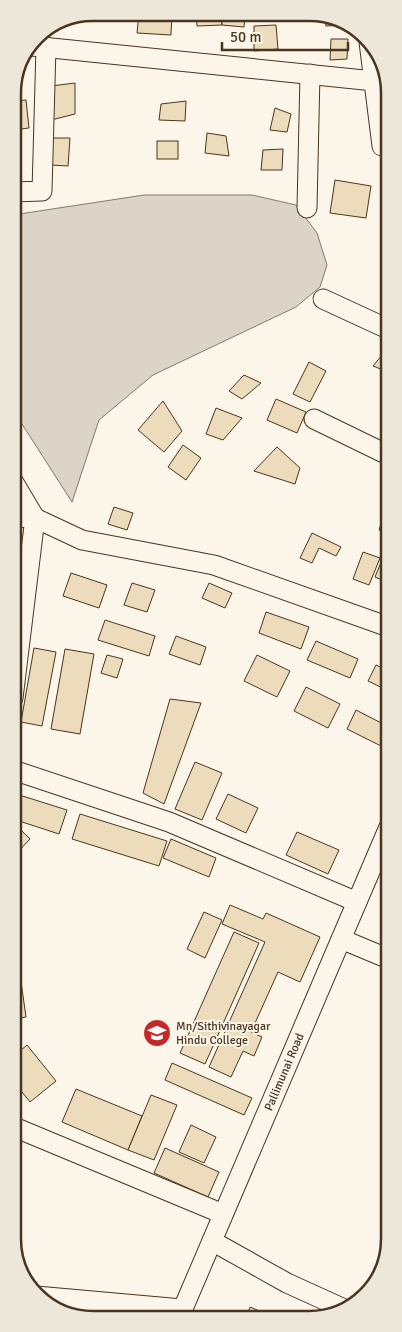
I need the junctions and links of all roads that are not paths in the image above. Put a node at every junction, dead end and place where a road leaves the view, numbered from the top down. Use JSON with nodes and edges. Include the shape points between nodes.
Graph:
{"nodes":[{"id":1,"x":39,"y":47,"type":"edge"},
{"id":2,"x":371,"y":57,"type":"edge"},
{"id":3,"x":310,"y":74,"type":"junction"},
{"id":4,"x":374,"y":81,"type":"junction"},
{"id":5,"x":381,"y":138,"type":"edge"},
{"id":6,"x":21,"y":192,"type":"edge"},
{"id":7,"x":307,"y":208,"type":"dead end"},
{"id":8,"x":323,"y":299,"type":"dead end"},
{"id":9,"x":381,"y":327,"type":"edge"},
{"id":10,"x":314,"y":419,"type":"dead end"},
{"id":11,"x":381,"y":452,"type":"edge"},
{"id":12,"x":21,"y":494,"type":"edge"},
{"id":13,"x":21,"y":517,"type":"edge"},
{"id":14,"x":35,"y":518,"type":"junction"},
{"id":15,"x":381,"y":624,"type":"edge"},
{"id":16,"x":21,"y":633,"type":"edge"},
{"id":17,"x":21,"y":772,"type":"edge"},
{"id":18,"x":381,"y":846,"type":"edge"},
{"id":19,"x":357,"y":902,"type":"junction"},
{"id":20,"x":341,"y":939,"type":"junction"},
{"id":21,"x":381,"y":956,"type":"edge"},
{"id":22,"x":21,"y":1130,"type":"edge"},
{"id":23,"x":31,"y":1135,"type":"junction"},
{"id":24,"x":21,"y":1141,"type":"edge"},
{"id":25,"x":223,"y":1214,"type":"junction"},
{"id":26,"x":212,"y":1242,"type":"junction"},
{"id":27,"x":52,"y":1298,"type":"edge"},
{"id":28,"x":336,"y":1305,"type":"edge"},
{"id":29,"x":157,"y":1311,"type":"edge"},
{"id":30,"x":182,"y":1311,"type":"edge"}],
"edges":[{"from":1,"to":3,"type":"street"},
{"from":1,"to":6,"type":"street","via":[[42,191]]},
{"from":2,"to":4,"type":"street"},
{"from":3,"to":4,"type":"street"},
{"from":3,"to":7,"type":"street"},
{"from":4,"to":5,"type":"street"},
{"from":8,"to":9,"type":"street"},
{"from":10,"to":11,"type":"street"},
{"from":12,"to":14,"type":"street"},
{"from":13,"to":14,"type":"street"},
{"from":14,"to":15,"type":"street","via":[[82,540],[214,565]]},
{"from":14,"to":16,"type":"street"},
{"from":17,"to":19,"type":"street","via":[[169,822]]},
{"from":18,"to":19,"type":"street","name":"Pallimunai Road"},
{"from":19,"to":20,"type":"street","name":"Pallimunai Road"},
{"from":20,"to":21,"type":"street"},
{"from":20,"to":25,"type":"street","name":"Pallimunai Road"},
{"from":22,"to":23,"type":"street"},
{"from":23,"to":24,"type":"street"},
{"from":23,"to":25,"type":"street"},
{"from":25,"to":26,"type":"street","name":"Pallimunai Road"},
{"from":26,"to":28,"type":"street"},
{"from":26,"to":30,"type":"street","name":"Pallimunai Road"},
{"from":27,"to":29,"type":"street"}]}
